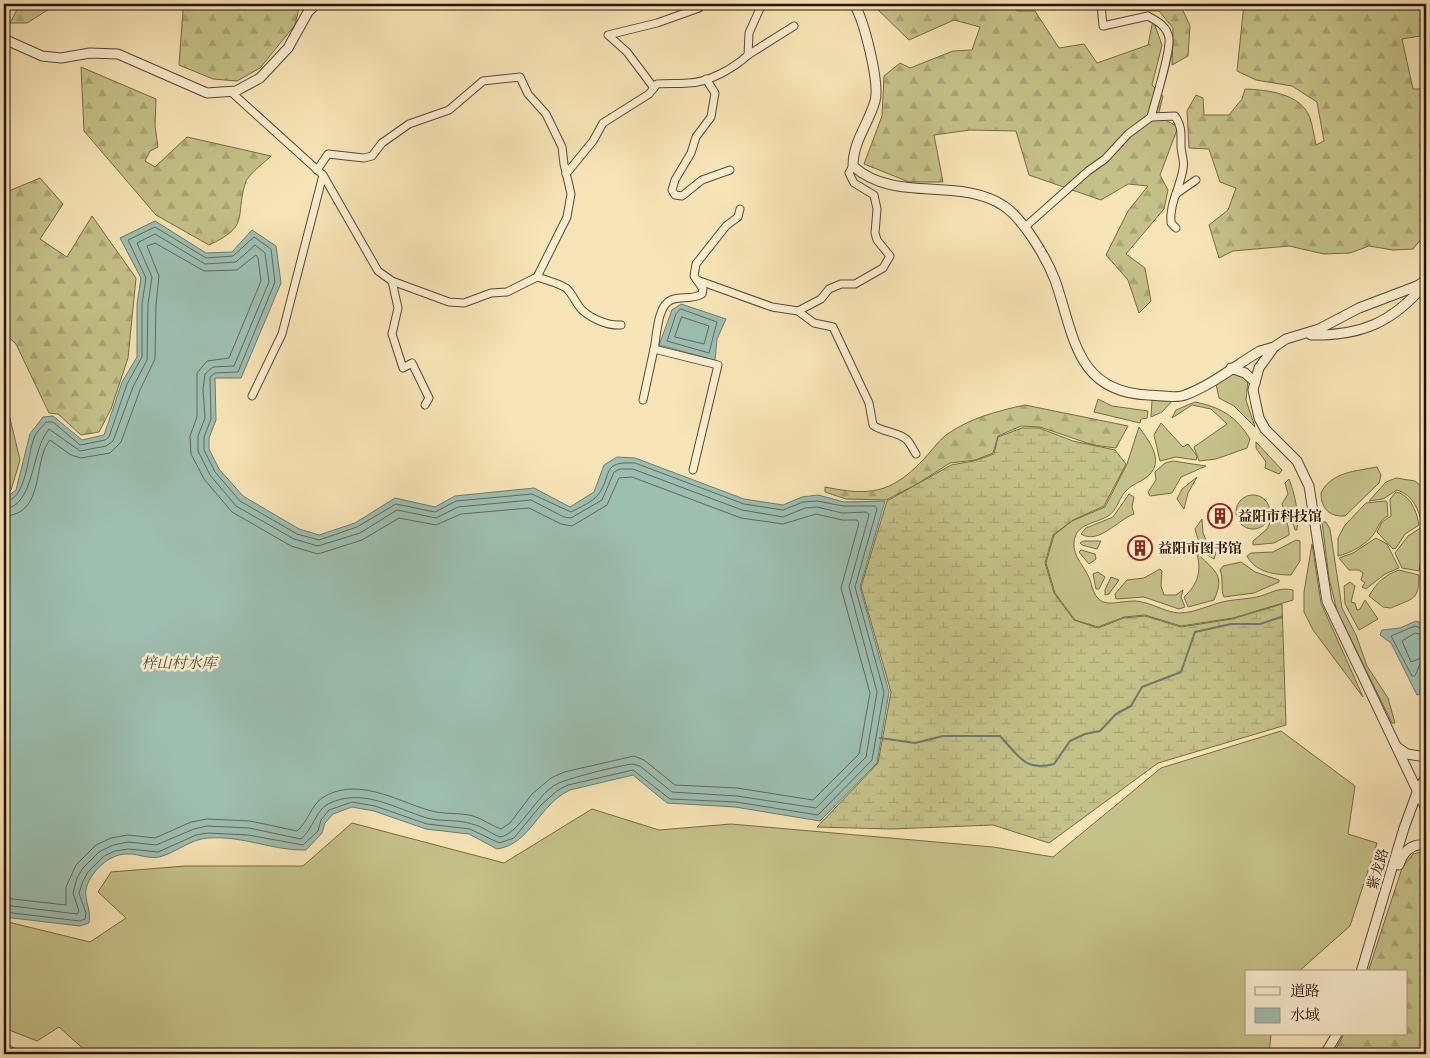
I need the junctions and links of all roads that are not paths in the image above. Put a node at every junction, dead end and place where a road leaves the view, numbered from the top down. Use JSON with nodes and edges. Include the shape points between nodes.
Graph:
{"nodes":[{"id":1,"x":316,"y":4,"type":"edge"},
{"id":2,"x":698,"y":4,"type":"edge"},
{"id":3,"x":762,"y":4,"type":"edge"},
{"id":4,"x":854,"y":4,"type":"edge"},
{"id":5,"x":1101,"y":4,"type":"edge"},
{"id":6,"x":794,"y":26,"type":"dead end"},
{"id":7,"x":4,"y":39,"type":"edge"},
{"id":8,"x":748,"y":55,"type":"junction"},
{"id":9,"x":706,"y":79,"type":"junction"},
{"id":10,"x":654,"y":88,"type":"junction"},
{"id":11,"x":230,"y":92,"type":"junction"},
{"id":12,"x":1151,"y":117,"type":"junction"},
{"id":13,"x":853,"y":166,"type":"junction"},
{"id":14,"x":730,"y":170,"type":"dead end"},
{"id":15,"x":320,"y":172,"type":"junction"},
{"id":16,"x":566,"y":174,"type":"junction"},
{"id":17,"x":1196,"y":180,"type":"dead end"},
{"id":18,"x":1176,"y":194,"type":"junction"},
{"id":19,"x":740,"y":209,"type":"dead end"},
{"id":20,"x":1025,"y":227,"type":"junction"},
{"id":21,"x":1176,"y":228,"type":"dead end"},
{"id":22,"x":537,"y":277,"type":"junction"},
{"id":23,"x":697,"y":280,"type":"junction"},
{"id":24,"x":392,"y":281,"type":"junction"},
{"id":25,"x":1426,"y":282,"type":"edge"},
{"id":26,"x":798,"y":311,"type":"junction"},
{"id":27,"x":621,"y":325,"type":"dead end"},
{"id":28,"x":1303,"y":334,"type":"junction"},
{"id":29,"x":1274,"y":347,"type":"junction"},
{"id":30,"x":654,"y":349,"type":"junction"},
{"id":31,"x":1231,"y":368,"type":"junction"},
{"id":32,"x":1255,"y":382,"type":"junction"},
{"id":33,"x":252,"y":396,"type":"dead end"},
{"id":34,"x":643,"y":400,"type":"dead end"},
{"id":35,"x":425,"y":405,"type":"dead end"},
{"id":36,"x":916,"y":454,"type":"dead end"},
{"id":37,"x":693,"y":470,"type":"dead end"},
{"id":38,"x":1396,"y":746,"type":"junction"},
{"id":39,"x":1426,"y":757,"type":"edge"},
{"id":40,"x":1426,"y":778,"type":"edge"},
{"id":41,"x":1418,"y":790,"type":"junction"},
{"id":42,"x":1426,"y":809,"type":"edge"},
{"id":43,"x":1426,"y":845,"type":"edge"},
{"id":44,"x":1379,"y":914,"type":"junction"},
{"id":45,"x":1362,"y":970,"type":"edge"},
{"id":46,"x":1336,"y":1036,"type":"edge"},
{"id":47,"x":1325,"y":1054,"type":"edge"}],
"edges":[{"from":1,"to":11,"type":"street","via":[[288,48],[260,78]]},
{"from":2,"to":10,"type":"street","via":[[699,8],[657,23],[608,34],[627,52]]},
{"from":3,"to":8,"type":"street","via":[[749,33]]},
{"from":4,"to":13,"type":"street","via":[[877,78],[876,100],[853,151]]},
{"from":5,"to":12,"type":"street","via":[[1103,26],[1148,16],[1163,25],[1169,38]]},
{"from":6,"to":8,"type":"street"},
{"from":7,"to":11,"type":"street","via":[[42,56],[62,58],[118,54],[207,94]]},
{"from":8,"to":9,"type":"street"},
{"from":9,"to":10,"type":"street","via":[[657,84]]},
{"from":9,"to":14,"type":"street","via":[[715,93],[711,117],[696,137],[672,190],[675,195],[682,196],[702,180]]},
{"from":10,"to":16,"type":"street","via":[[603,123]]},
{"from":11,"to":15,"type":"street"},
{"from":12,"to":18,"type":"street","via":[[1175,116],[1182,127],[1183,170]]},
{"from":12,"to":20,"type":"street"},
{"from":13,"to":20,"type":"street","via":[[864,176],[908,189],[970,193],[1003,206]]},
{"from":13,"to":26,"type":"street","via":[[849,173],[854,183],[874,195],[877,202],[875,233],[890,256],[888,262],[855,284],[841,284],[829,289],[821,299]]},
{"from":15,"to":16,"type":"street","via":[[328,154],[372,156],[382,143],[409,124],[450,110],[483,81],[520,77],[528,94],[546,114],[562,147]]},
{"from":15,"to":24,"type":"street","via":[[378,271]]},
{"from":15,"to":33,"type":"street","via":[[282,334]]},
{"from":16,"to":22,"type":"street","via":[[571,194],[567,217]]},
{"from":17,"to":18,"type":"street"},
{"from":18,"to":21,"type":"street","via":[[1170,211],[1171,223]]},
{"from":19,"to":23,"type":"street","via":[[738,217],[726,226],[696,264],[694,276]]},
{"from":20,"to":31,"type":"street","via":[[1054,280],[1076,350],[1096,377],[1130,393],[1184,396]]},
{"from":22,"to":24,"type":"street","via":[[507,292],[491,293],[464,303],[449,302]]},
{"from":22,"to":27,"type":"street","via":[[564,287],[582,310],[610,326]]},
{"from":23,"to":26,"type":"street","via":[[772,307]]},
{"from":23,"to":30,"type":"street","via":[[703,289],[702,294],[671,300],[664,305]]},
{"from":24,"to":35,"type":"street","via":[[398,308],[392,334],[403,368],[412,363],[429,398]]},
{"from":25,"to":28,"type":"street"},
{"from":25,"to":28,"type":"street","via":[[1394,314],[1366,329],[1340,334]]},
{"from":26,"to":36,"type":"street","via":[[814,323],[833,327],[869,403],[873,425],[907,440]]},
{"from":28,"to":29,"type":"street"},
{"from":29,"to":31,"type":"street","via":[[1260,351]]},
{"from":29,"to":32,"type":"street","via":[[1259,368]]},
{"from":30,"to":34,"type":"street"},
{"from":30,"to":37,"type":"street","via":[[718,365]]},
{"from":31,"to":32,"type":"street","via":[[1245,372]]},
{"from":32,"to":38,"type":"street","via":[[1259,418],[1304,472],[1327,600]]},
{"from":38,"to":39,"type":"street","via":[[1407,754]]},
{"from":38,"to":41,"type":"street"},
{"from":40,"to":41,"type":"street","name":"紫龙路"},
{"from":41,"to":42,"type":"street"},
{"from":41,"to":44,"type":"street","name":"紫龙路"},
{"from":43,"to":44,"type":"street","via":[[1414,846],[1401,857],[1393,887]]},
{"from":44,"to":45,"type":"street","name":"紫龙路"},
{"from":46,"to":47,"type":"street"}]}
